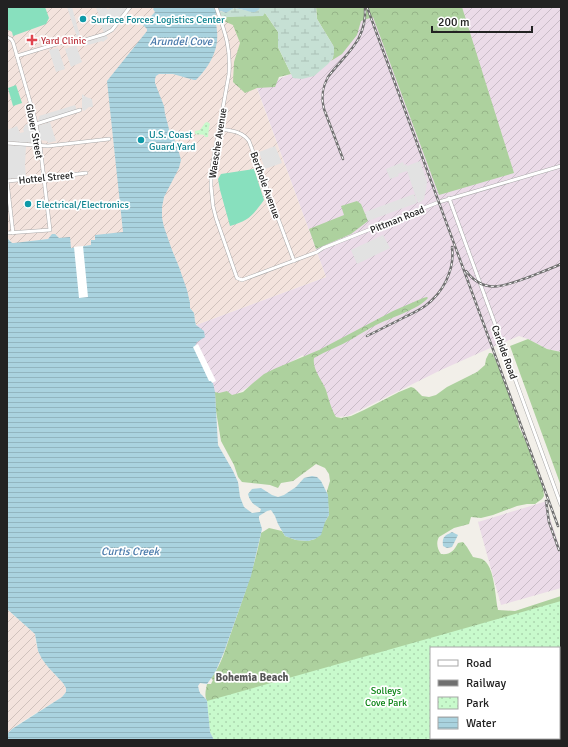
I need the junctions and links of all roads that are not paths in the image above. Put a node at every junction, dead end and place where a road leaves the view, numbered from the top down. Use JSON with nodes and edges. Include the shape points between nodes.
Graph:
{"nodes":[{"id":1,"x":130,"y":7,"type":"edge"},
{"id":2,"x":216,"y":7,"type":"edge"},
{"id":3,"x":7,"y":37,"type":"edge"},
{"id":4,"x":17,"y":56,"type":"junction"},
{"id":5,"x":80,"y":110,"type":"dead end"},
{"id":6,"x":36,"y":124,"type":"junction"},
{"id":7,"x":220,"y":129,"type":"junction"},
{"id":8,"x":109,"y":139,"type":"dead end"},
{"id":9,"x":7,"y":143,"type":"edge"},
{"id":10,"x":40,"y":145,"type":"junction"},
{"id":11,"x":561,"y":166,"type":"edge"},
{"id":12,"x":86,"y":173,"type":"dead end"},
{"id":13,"x":44,"y":178,"type":"junction"},
{"id":14,"x":7,"y":181,"type":"edge"},
{"id":15,"x":449,"y":198,"type":"junction"},
{"id":16,"x":7,"y":233,"type":"edge"},
{"id":17,"x":13,"y":233,"type":"junction"},
{"id":18,"x":294,"y":261,"type":"junction"},
{"id":19,"x":237,"y":278,"type":"joint"},
{"id":20,"x":561,"y":505,"type":"edge"}],
"edges":[{"from":1,"to":4,"type":"street","via":[[112,30],[105,34],[82,41],[63,42]]},
{"from":2,"to":7,"type":"street","name":"Waesche Avenue","via":[[230,54]]},
{"from":3,"to":4,"type":"street","name":"Glover Street","via":[[13,42]]},
{"from":4,"to":6,"type":"street","name":"Glover Street"},
{"from":5,"to":6,"type":"street"},
{"from":6,"to":10,"type":"street","name":"Glover Street"},
{"from":7,"to":18,"type":"street","name":"Berthole Avenue","via":[[244,135],[249,141]]},
{"from":7,"to":19,"type":"street","name":"Waesche Avenue","via":[[212,173],[211,196]]},
{"from":8,"to":10,"type":"street"},
{"from":9,"to":10,"type":"street"},
{"from":10,"to":13,"type":"street","name":"Glover Street"},
{"from":11,"to":15,"type":"street","name":"Pittman Road"},
{"from":12,"to":13,"type":"street","name":"Hottel Street"},
{"from":13,"to":14,"type":"street","name":"Hottel Street"},
{"from":13,"to":17,"type":"street","name":"Glover Street","via":[[50,230]]},
{"from":14,"to":17,"type":"street"},
{"from":15,"to":18,"type":"street","name":"Pittman Road"},
{"from":15,"to":20,"type":"street","name":"Carbide Road"},
{"from":16,"to":17,"type":"street"},
{"from":18,"to":19,"type":"street","name":"Pittman Road","via":[[242,280]]}]}
